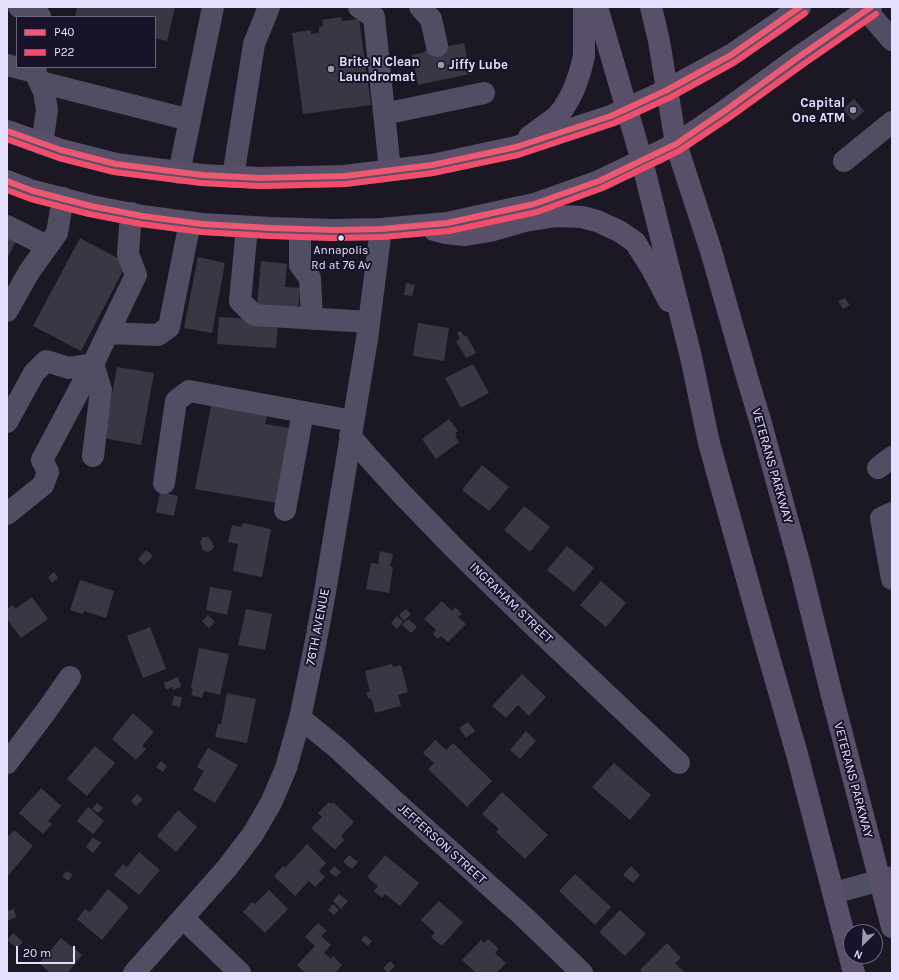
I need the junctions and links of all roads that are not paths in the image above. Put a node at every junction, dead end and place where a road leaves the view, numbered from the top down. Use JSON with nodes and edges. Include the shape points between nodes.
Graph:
{"nodes":[{"id":1,"x":19,"y":7,"type":"edge"},
{"id":2,"x":213,"y":7,"type":"edge"},
{"id":3,"x":269,"y":7,"type":"edge"},
{"id":4,"x":420,"y":7,"type":"edge"},
{"id":5,"x":584,"y":7,"type":"edge"},
{"id":6,"x":597,"y":7,"type":"edge"},
{"id":7,"x":651,"y":7,"type":"edge"},
{"id":8,"x":800,"y":7,"type":"edge"},
{"id":9,"x":868,"y":9,"type":"edge"},
{"id":10,"x":373,"y":10,"type":"edge"},
{"id":11,"x":41,"y":13,"type":"edge"},
{"id":12,"x":892,"y":40,"type":"edge"},
{"id":13,"x":437,"y":46,"type":"dead end"},
{"id":14,"x":17,"y":68,"type":"edge"},
{"id":15,"x":37,"y":74,"type":"edge"},
{"id":16,"x":667,"y":90,"type":"junction"},
{"id":17,"x":484,"y":93,"type":"dead end"},
{"id":18,"x":626,"y":108,"type":"junction"},
{"id":19,"x":384,"y":114,"type":"junction"},
{"id":20,"x":190,"y":120,"type":"junction"},
{"id":21,"x":892,"y":122,"type":"edge"},
{"id":22,"x":7,"y":131,"type":"edge"},
{"id":23,"x":42,"y":144,"type":"junction"},
{"id":24,"x":676,"y":144,"type":"junction"},
{"id":25,"x":516,"y":148,"type":"junction"},
{"id":26,"x":642,"y":161,"type":"junction"},
{"id":27,"x":844,"y":161,"type":"dead end"},
{"id":28,"x":390,"y":170,"type":"junction"},
{"id":29,"x":179,"y":173,"type":"junction"},
{"id":30,"x":233,"y":177,"type":"junction"},
{"id":31,"x":7,"y":181,"type":"edge"},
{"id":32,"x":63,"y":198,"type":"junction"},
{"id":33,"x":131,"y":213,"type":"junction"},
{"id":34,"x":190,"y":222,"type":"junction"},
{"id":35,"x":418,"y":225,"type":"junction"},
{"id":36,"x":7,"y":226,"type":"edge"},
{"id":37,"x":247,"y":227,"type":"junction"},
{"id":38,"x":300,"y":229,"type":"junction"},
{"id":39,"x":380,"y":229,"type":"junction"},
{"id":40,"x":47,"y":246,"type":"junction"},
{"id":41,"x":7,"y":311,"type":"edge"},
{"id":42,"x":312,"y":318,"type":"junction"},
{"id":43,"x":369,"y":322,"type":"junction"},
{"id":44,"x":683,"y":324,"type":"junction"},
{"id":45,"x":108,"y":333,"type":"junction"},
{"id":46,"x":93,"y":364,"type":"junction"},
{"id":47,"x":303,"y":412,"type":"junction"},
{"id":48,"x":7,"y":422,"type":"edge"},
{"id":49,"x":351,"y":428,"type":"junction"},
{"id":50,"x":93,"y":456,"type":"dead end"},
{"id":51,"x":164,"y":483,"type":"dead end"},
{"id":52,"x":285,"y":510,"type":"dead end"},
{"id":53,"x":892,"y":513,"type":"edge"},
{"id":54,"x":7,"y":514,"type":"edge"},
{"id":55,"x":892,"y":579,"type":"edge"},
{"id":56,"x":70,"y":678,"type":"dead end"},
{"id":57,"x":300,"y":718,"type":"junction"},
{"id":58,"x":7,"y":763,"type":"edge"},
{"id":59,"x":679,"y":763,"type":"dead end"},
{"id":60,"x":886,"y":879,"type":"edge"},
{"id":61,"x":834,"y":893,"type":"junction"},
{"id":62,"x":183,"y":918,"type":"junction"},
{"id":63,"x":892,"y":927,"type":"edge"},
{"id":64,"x":134,"y":973,"type":"edge"},
{"id":65,"x":240,"y":973,"type":"edge"},
{"id":66,"x":582,"y":973,"type":"edge"},
{"id":67,"x":854,"y":973,"type":"edge"}],
"edges":[{"from":1,"to":11,"type":"street"},
{"from":2,"to":20,"type":"street"},
{"from":3,"to":30,"type":"street","via":[[254,44]]},
{"from":4,"to":13,"type":"street","via":[[431,19]]},
{"from":5,"to":25,"type":"main road","via":[[584,56],[569,99],[555,118]]},
{"from":6,"to":18,"type":"main road"},
{"from":7,"to":16,"type":"main road","name":"VETERANS PARKWAY"},
{"from":8,"to":16,"type":"main road","via":[[731,55]]},
{"from":9,"to":12,"type":"street"},
{"from":9,"to":24,"type":"main road"},
{"from":10,"to":19,"type":"street"},
{"from":14,"to":15,"type":"street"},
{"from":15,"to":20,"type":"street"},
{"from":15,"to":23,"type":"street","via":[[47,110]]},
{"from":16,"to":18,"type":"main road"},
{"from":16,"to":24,"type":"main road","name":"VETERANS PARKWAY"},
{"from":17,"to":19,"type":"street"},
{"from":18,"to":25,"type":"main road","via":[[611,116]]},
{"from":18,"to":26,"type":"main road"},
{"from":19,"to":28,"type":"street"},
{"from":20,"to":29,"type":"street"},
{"from":21,"to":27,"type":"street"},
{"from":22,"to":23,"type":"main road"},
{"from":23,"to":29,"type":"main road","via":[[116,164]]},
{"from":24,"to":26,"type":"main road"},
{"from":24,"to":60,"type":"main road","name":"VETERANS PARKWAY","via":[[711,251],[762,428],[831,692]]},
{"from":25,"to":28,"type":"main road","via":[[432,165]]},
{"from":26,"to":35,"type":"main road","via":[[599,181],[534,204],[447,223]]},
{"from":26,"to":44,"type":"main road"},
{"from":28,"to":30,"type":"main road","via":[[345,176]]},
{"from":29,"to":30,"type":"main road"},
{"from":31,"to":32,"type":"main road","via":[[33,191]]},
{"from":32,"to":33,"type":"main road"},
{"from":32,"to":40,"type":"street","via":[[57,233]]},
{"from":33,"to":34,"type":"main road"},
{"from":33,"to":45,"type":"street","via":[[128,254],[136,275]]},
{"from":34,"to":37,"type":"main road"},
{"from":34,"to":45,"type":"street","via":[[169,327],[158,335]]},
{"from":35,"to":39,"type":"main road"},
{"from":35,"to":44,"type":"main road","via":[[445,233],[465,235],[558,216],[598,221],[635,242]]},
{"from":36,"to":40,"type":"street"},
{"from":37,"to":38,"type":"main road"},
{"from":37,"to":42,"type":"street","via":[[240,301],[254,315]]},
{"from":38,"to":39,"type":"main road"},
{"from":38,"to":42,"type":"street","via":[[300,265],[310,278]]},
{"from":39,"to":43,"type":"street","name":"76TH AVENUE"},
{"from":40,"to":41,"type":"street"},
{"from":42,"to":43,"type":"street"},
{"from":43,"to":49,"type":"street","name":"76TH AVENUE"},
{"from":44,"to":61,"type":"main road","via":[[709,443]]},
{"from":45,"to":46,"type":"street"},
{"from":46,"to":48,"type":"street","via":[[69,368],[46,361],[34,373]]},
{"from":46,"to":50,"type":"street","via":[[101,390]]},
{"from":46,"to":54,"type":"street","via":[[42,460],[48,472],[43,485]]},
{"from":47,"to":49,"type":"street"},
{"from":47,"to":51,"type":"street","via":[[189,390],[176,401]]},
{"from":47,"to":52,"type":"street"},
{"from":49,"to":57,"type":"street","name":"76TH AVENUE","via":[[324,598]]},
{"from":49,"to":59,"type":"street","name":"INGRAHAM STREET","via":[[369,458],[456,550]]},
{"from":53,"to":55,"type":"street","via":[[880,518]]},
{"from":56,"to":58,"type":"street"},
{"from":57,"to":62,"type":"street","name":"76TH AVENUE","via":[[286,768],[272,803],[228,868]]},
{"from":57,"to":66,"type":"street","name":"JEFFERSON STREET","via":[[336,747],[523,916]]},
{"from":60,"to":61,"type":"street"},
{"from":60,"to":63,"type":"main road","name":"VETERANS PARKWAY"},
{"from":61,"to":67,"type":"main road"},
{"from":62,"to":64,"type":"street","name":"76TH AVENUE"},
{"from":62,"to":65,"type":"street"}]}
